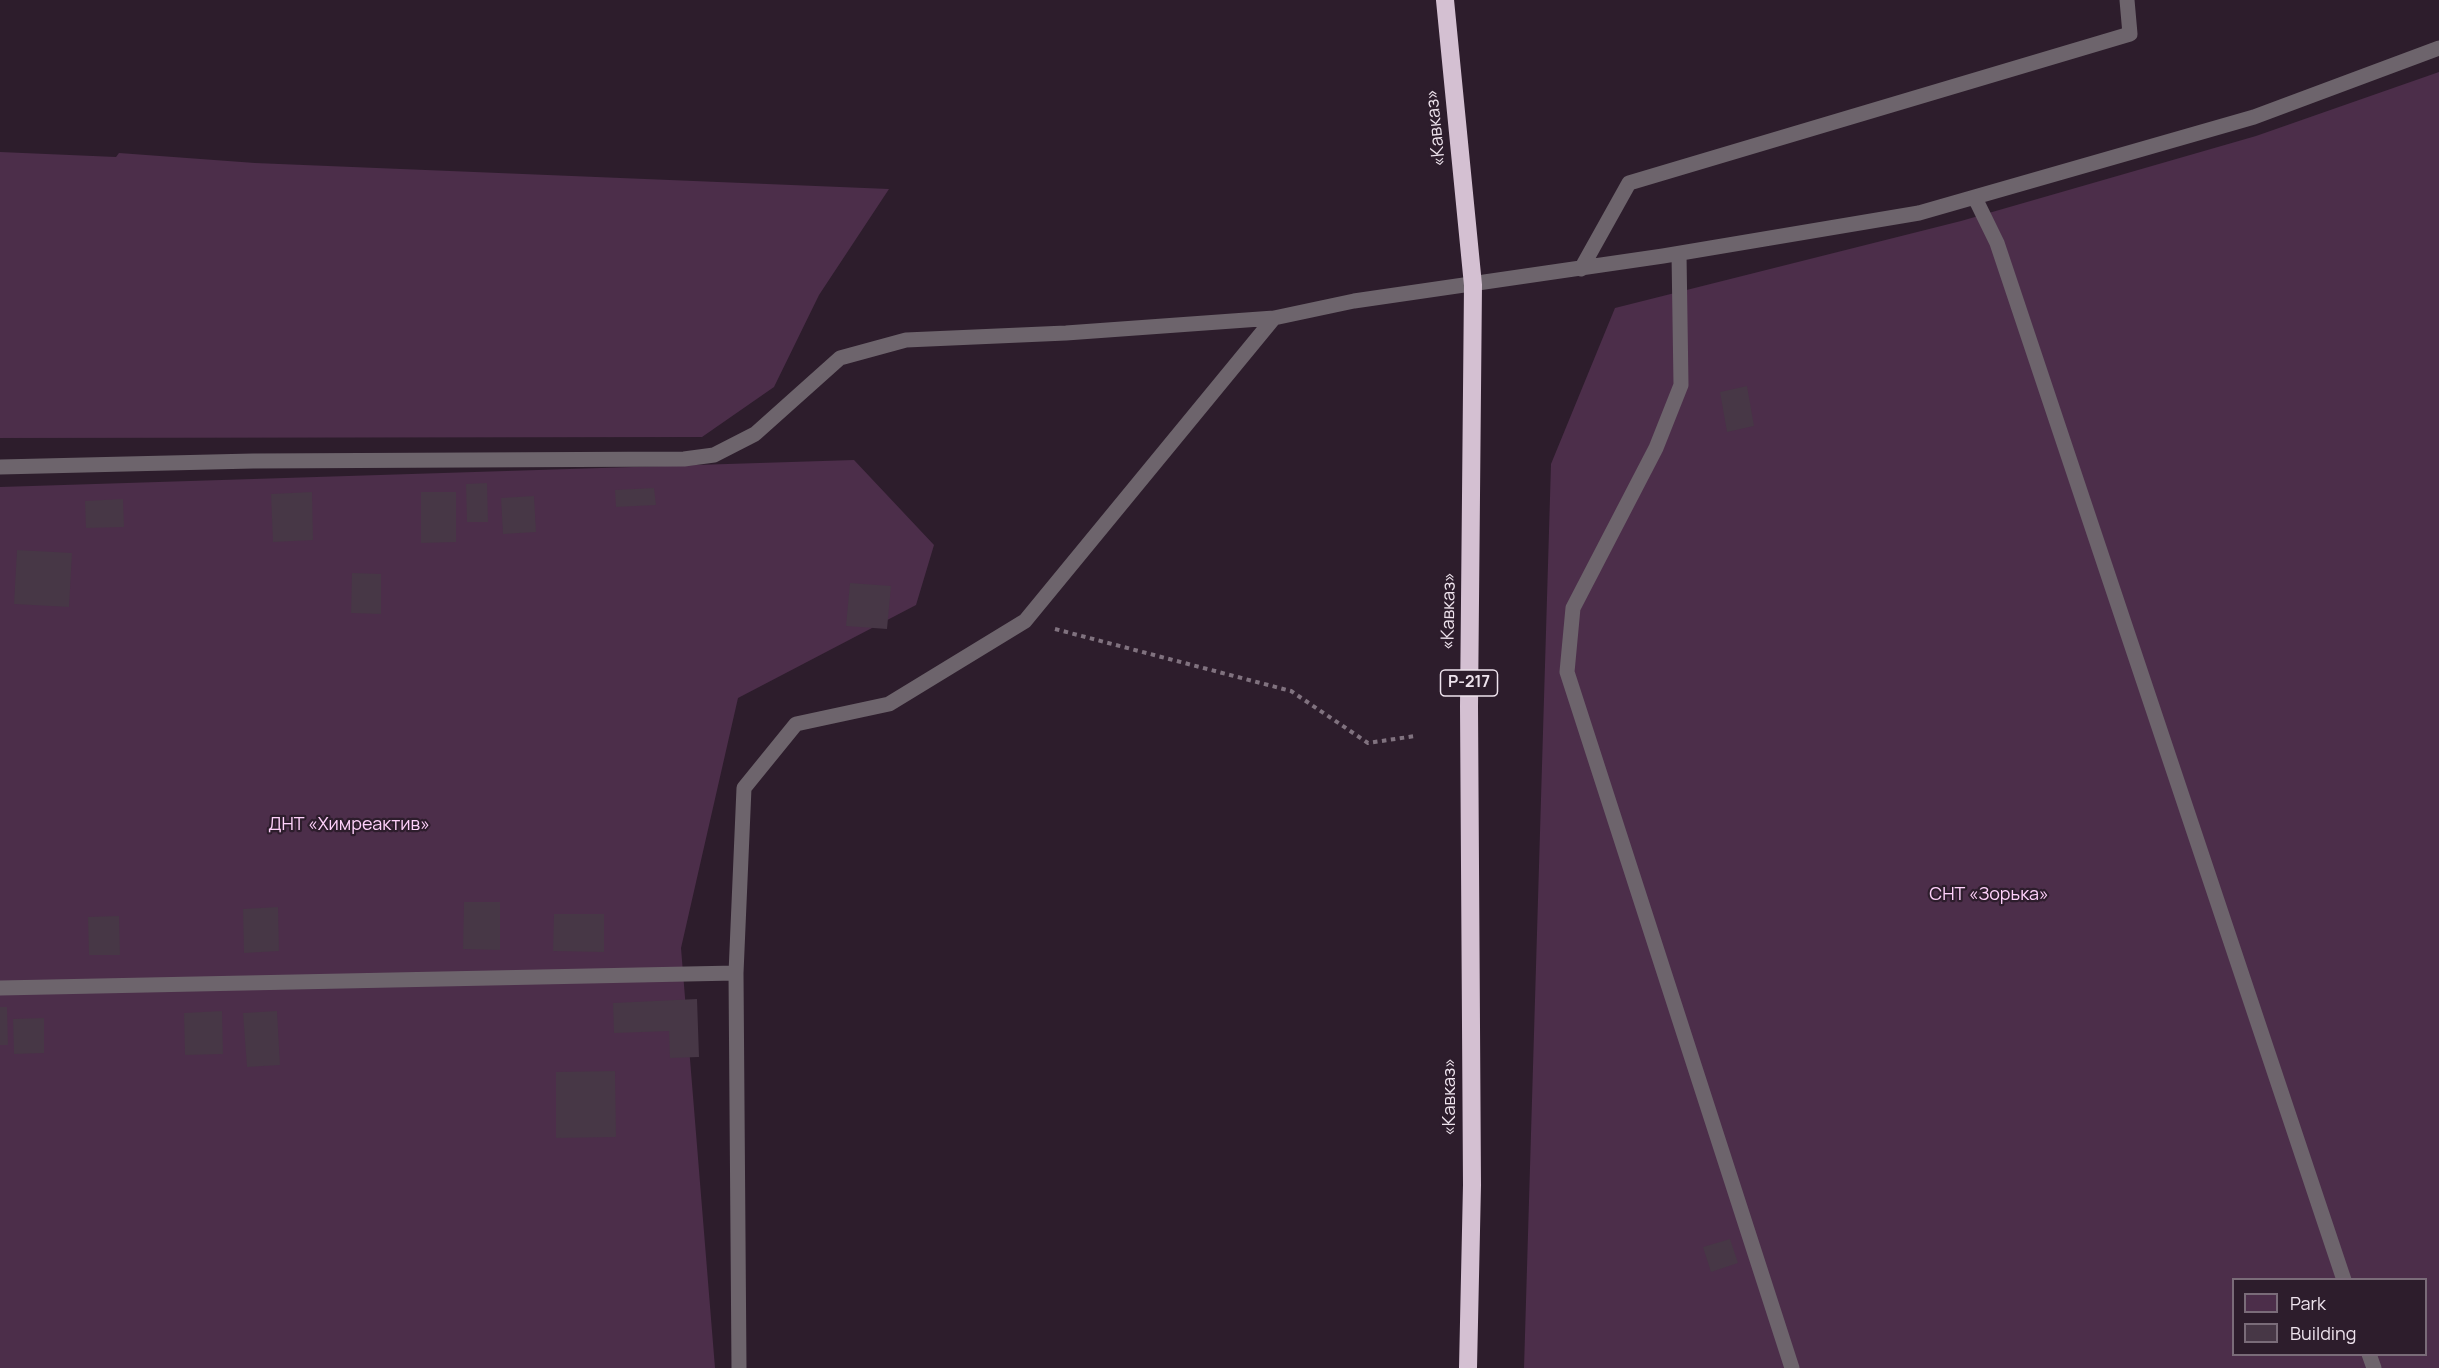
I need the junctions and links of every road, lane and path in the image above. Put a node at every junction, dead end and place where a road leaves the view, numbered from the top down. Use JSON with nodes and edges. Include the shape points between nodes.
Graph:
{"nodes":[{"id":1,"x":1444,"y":0,"type":"edge"},
{"id":2,"x":2127,"y":0,"type":"edge"},
{"id":3,"x":2439,"y":48,"type":"edge"},
{"id":4,"x":1975,"y":198,"type":"junction"},
{"id":5,"x":1679,"y":254,"type":"junction"},
{"id":6,"x":1581,"y":269,"type":"junction"},
{"id":7,"x":1473,"y":285,"type":"junction"},
{"id":8,"x":1274,"y":318,"type":"junction"},
{"id":9,"x":0,"y":467,"type":"edge"},
{"id":10,"x":1025,"y":621,"type":"junction"},
{"id":11,"x":1415,"y":736,"type":"dead end"},
{"id":12,"x":736,"y":973,"type":"junction"},
{"id":13,"x":0,"y":988,"type":"edge"},
{"id":14,"x":2343,"y":1278,"type":"edge"},
{"id":15,"x":739,"y":1368,"type":"edge"},
{"id":16,"x":1468,"y":1368,"type":"edge"},
{"id":17,"x":1792,"y":1368,"type":"edge"}],
"edges":[{"from":1,"to":7,"type":"highway","name":"«Кавказ»","number":"Р-217"},
{"from":2,"to":6,"type":"lane","via":[[2130,34],[1629,183]]},
{"from":3,"to":4,"type":"lane","via":[[2254,117]]},
{"from":4,"to":5,"type":"lane","via":[[1919,213]]},
{"from":4,"to":14,"type":"lane","via":[[1996,243]]},
{"from":5,"to":6,"type":"lane"},
{"from":5,"to":17,"type":"lane","via":[[1681,385],[1656,448],[1573,608],[1568,672]]},
{"from":6,"to":7,"type":"lane"},
{"from":7,"to":8,"type":"lane","via":[[1354,301]]},
{"from":7,"to":16,"type":"highway","name":"«Кавказ»","number":"Р-217","via":[[1469,694],[1472,1185]]},
{"from":8,"to":9,"type":"lane","via":[[906,340],[840,358],[755,434],[714,455],[684,459],[253,461]]},
{"from":8,"to":10,"type":"lane"},
{"from":10,"to":11,"type":"path","via":[[1291,691],[1368,743]]},
{"from":10,"to":12,"type":"lane","via":[[889,704],[796,724],[766,760],[744,788]]},
{"from":12,"to":13,"type":"lane"},
{"from":12,"to":15,"type":"lane"}]}
